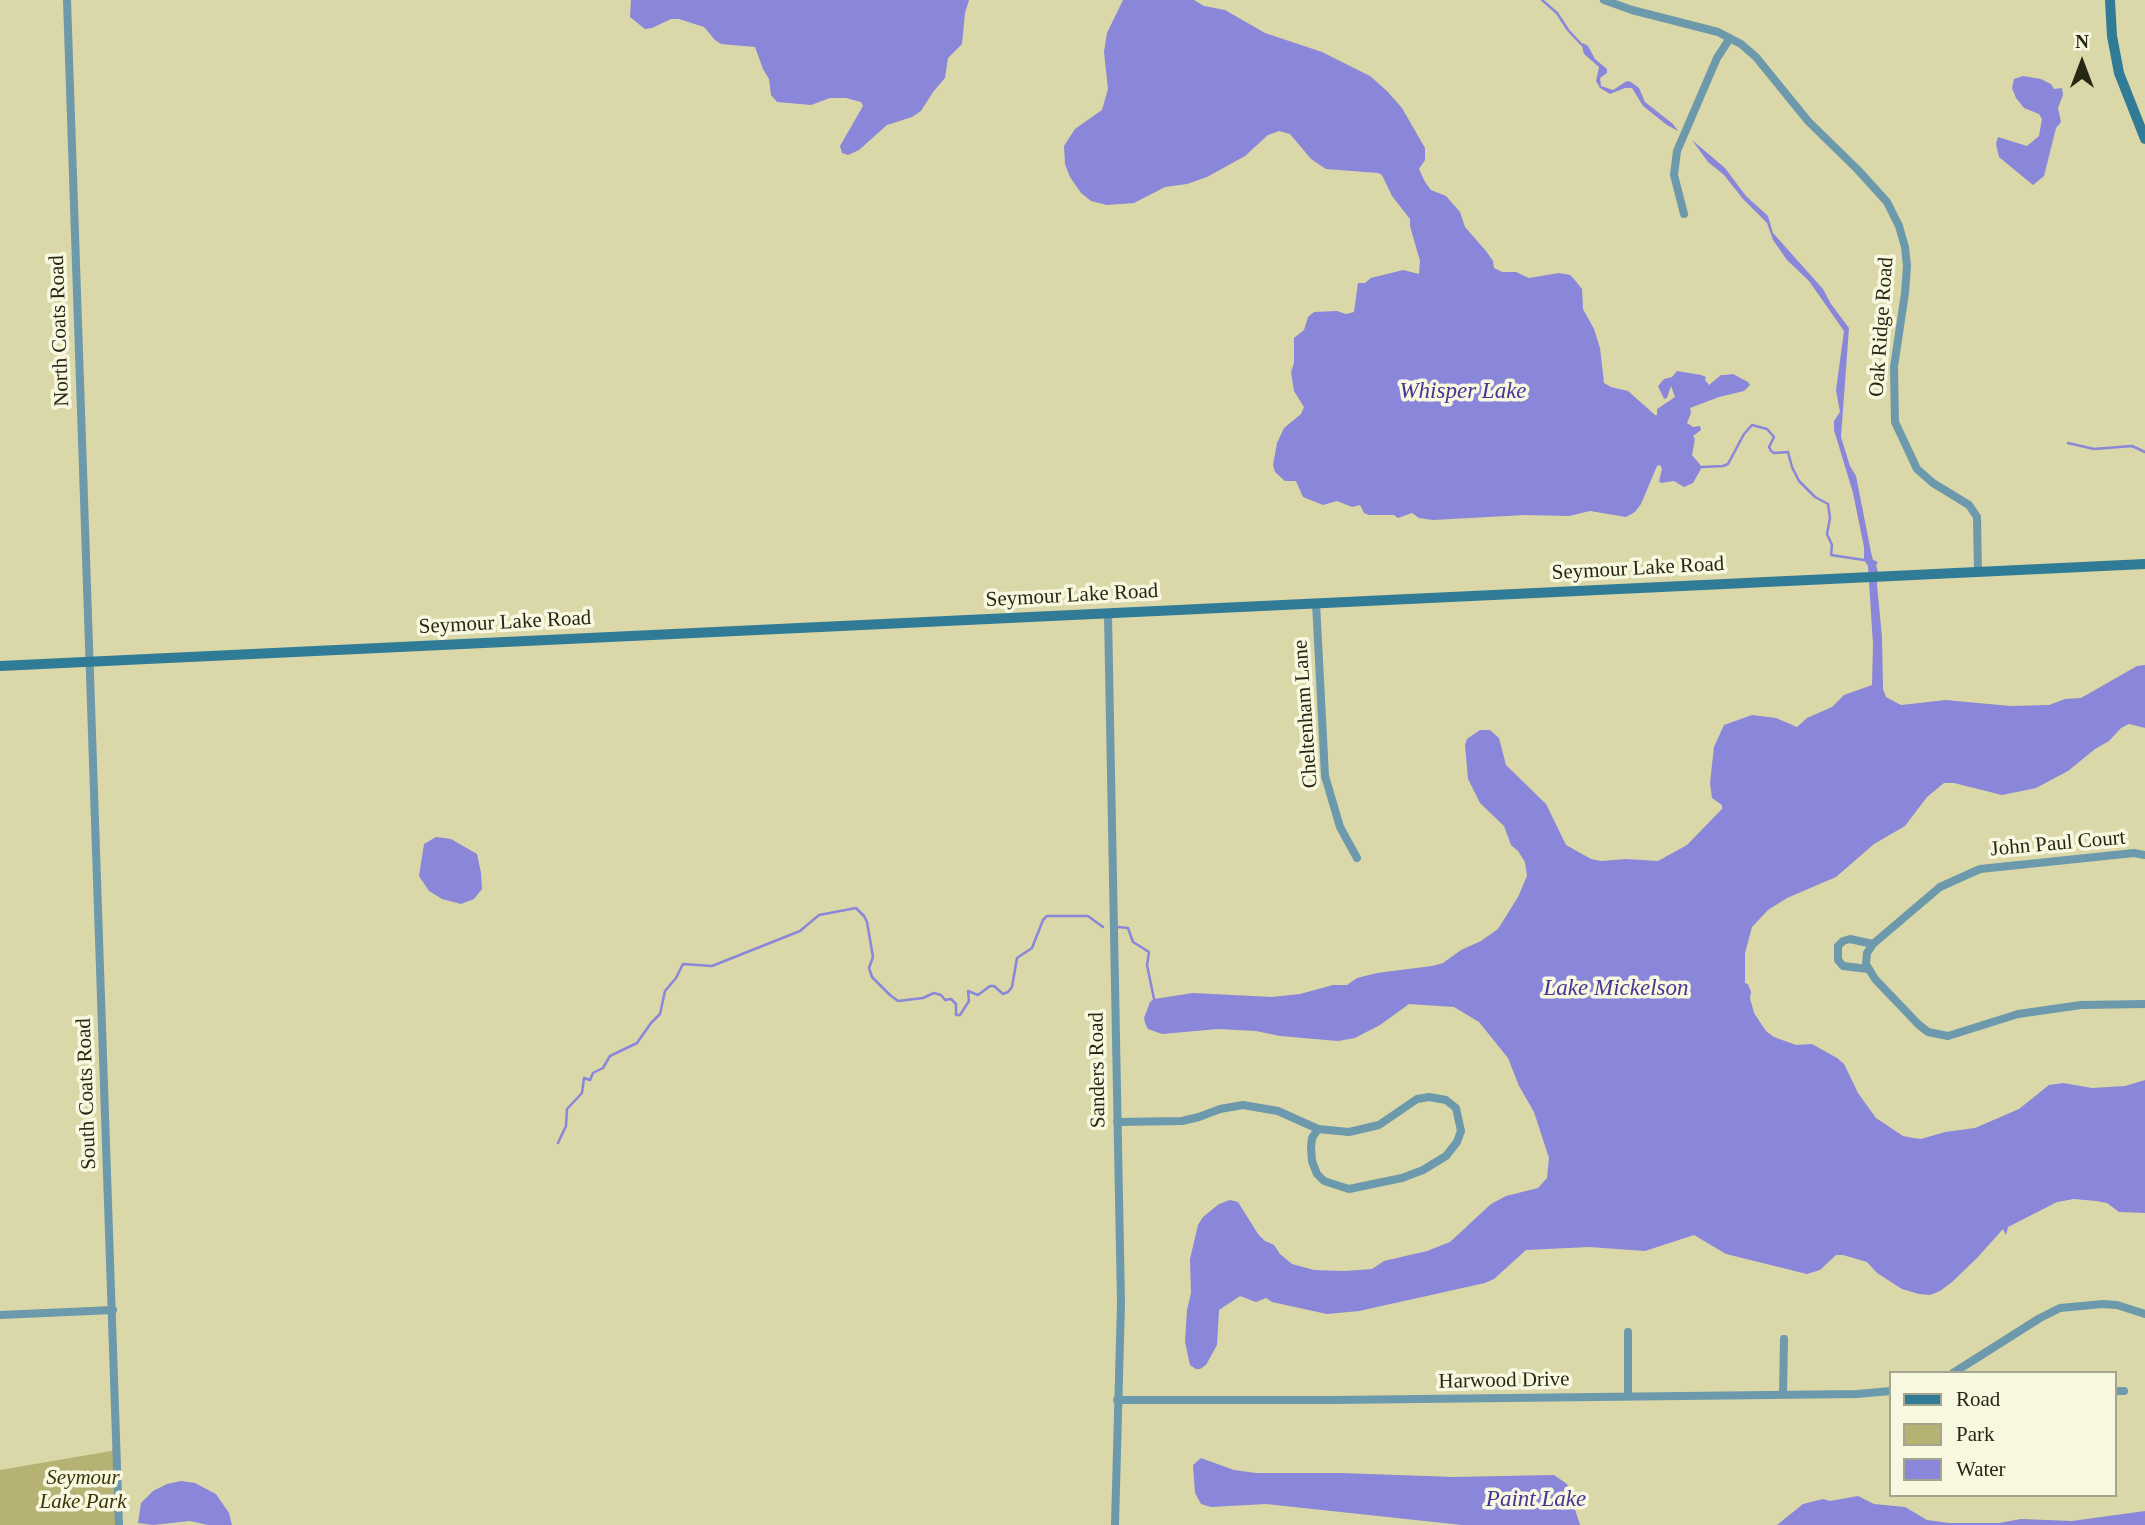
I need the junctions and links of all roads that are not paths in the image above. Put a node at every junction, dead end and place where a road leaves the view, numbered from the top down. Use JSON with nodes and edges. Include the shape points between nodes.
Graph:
{"nodes":[{"id":1,"x":67,"y":0,"type":"edge"},
{"id":2,"x":1604,"y":0,"type":"edge"},
{"id":3,"x":2110,"y":0,"type":"edge"},
{"id":4,"x":1730,"y":38,"type":"junction"},
{"id":5,"x":2145,"y":139,"type":"edge"},
{"id":6,"x":1684,"y":214,"type":"dead end"},
{"id":7,"x":2145,"y":565,"type":"edge"},
{"id":8,"x":1978,"y":573,"type":"junction"},
{"id":9,"x":1317,"y":603,"type":"junction"},
{"id":10,"x":1108,"y":614,"type":"junction"},
{"id":11,"x":89,"y":662,"type":"junction"},
{"id":12,"x":0,"y":666,"type":"edge"},
{"id":13,"x":2145,"y":855,"type":"edge"},
{"id":14,"x":1357,"y":858,"type":"dead end"},
{"id":15,"x":1873,"y":944,"type":"junction"},
{"id":16,"x":1868,"y":969,"type":"junction"},
{"id":17,"x":2145,"y":1004,"type":"edge"},
{"id":18,"x":1117,"y":1122,"type":"junction"},
{"id":19,"x":1318,"y":1129,"type":"junction"},
{"id":20,"x":113,"y":1311,"type":"junction"},
{"id":21,"x":2145,"y":1314,"type":"edge"},
{"id":22,"x":0,"y":1315,"type":"edge"},
{"id":23,"x":1628,"y":1332,"type":"dead end"},
{"id":24,"x":1784,"y":1339,"type":"dead end"},
{"id":25,"x":1956,"y":1371,"type":"edge"},
{"id":26,"x":1890,"y":1391,"type":"edge"},
{"id":27,"x":1783,"y":1395,"type":"junction"},
{"id":28,"x":1628,"y":1396,"type":"junction"},
{"id":29,"x":1117,"y":1400,"type":"junction"},
{"id":30,"x":119,"y":1525,"type":"edge"},
{"id":31,"x":1115,"y":1525,"type":"edge"}],
"edges":[{"from":1,"to":11,"type":"street","name":"North Coats Road"},
{"from":2,"to":4,"type":"street","name":"Oak Ridge Road"},
{"from":3,"to":5,"type":"street","via":[[2119,72]]},
{"from":4,"to":6,"type":"street","via":[[1677,151],[1674,175]]},
{"from":4,"to":8,"type":"street","name":"Oak Ridge Road","via":[[1756,57],[1808,121],[1880,194],[1899,226],[1907,265],[1894,367],[1895,422],[1917,469],[1969,505],[1977,517]]},
{"from":7,"to":8,"type":"street","name":"Seymour Lake Road"},
{"from":8,"to":9,"type":"street","name":"Seymour Lake Road"},
{"from":9,"to":10,"type":"street","name":"Seymour Lake Road"},
{"from":9,"to":14,"type":"street","name":"Cheltenham Lane","via":[[1325,776],[1340,827]]},
{"from":10,"to":11,"type":"street","name":"Seymour Lake Road"},
{"from":10,"to":18,"type":"street","name":"Sanders Road"},
{"from":11,"to":12,"type":"street","name":"Seymour Lake Road"},
{"from":11,"to":20,"type":"street","name":"South Coats Road"},
{"from":13,"to":15,"type":"street","name":"John Paul Court","via":[[1980,869],[1940,887]]},
{"from":15,"to":16,"type":"street","via":[[1867,953]]},
{"from":15,"to":16,"type":"street","via":[[1850,939],[1838,946],[1843,966]]},
{"from":16,"to":17,"type":"street","via":[[1919,1025],[1948,1036],[2018,1014],[2081,1005]]},
{"from":18,"to":19,"type":"street","via":[[1182,1121],[1243,1105],[1278,1111]]},
{"from":18,"to":29,"type":"street","name":"Sanders Road","via":[[1121,1303]]},
{"from":19,"to":19,"type":"street","via":[[1364,1130],[1417,1099],[1429,1097],[1446,1100],[1456,1108],[1461,1131],[1446,1156],[1423,1170],[1349,1189],[1317,1174],[1311,1148]]},
{"from":20,"to":22,"type":"street"},
{"from":20,"to":30,"type":"street","name":"South Coats Road"},
{"from":21,"to":25,"type":"street","via":[[2103,1304],[2060,1308]]},
{"from":23,"to":28,"type":"street"},
{"from":24,"to":27,"type":"street"},
{"from":26,"to":27,"type":"street","name":"Harwood Drive"},
{"from":27,"to":28,"type":"street","name":"Harwood Drive"},
{"from":28,"to":29,"type":"street","name":"Harwood Drive"},
{"from":29,"to":31,"type":"street","name":"Sanders Road"}]}
